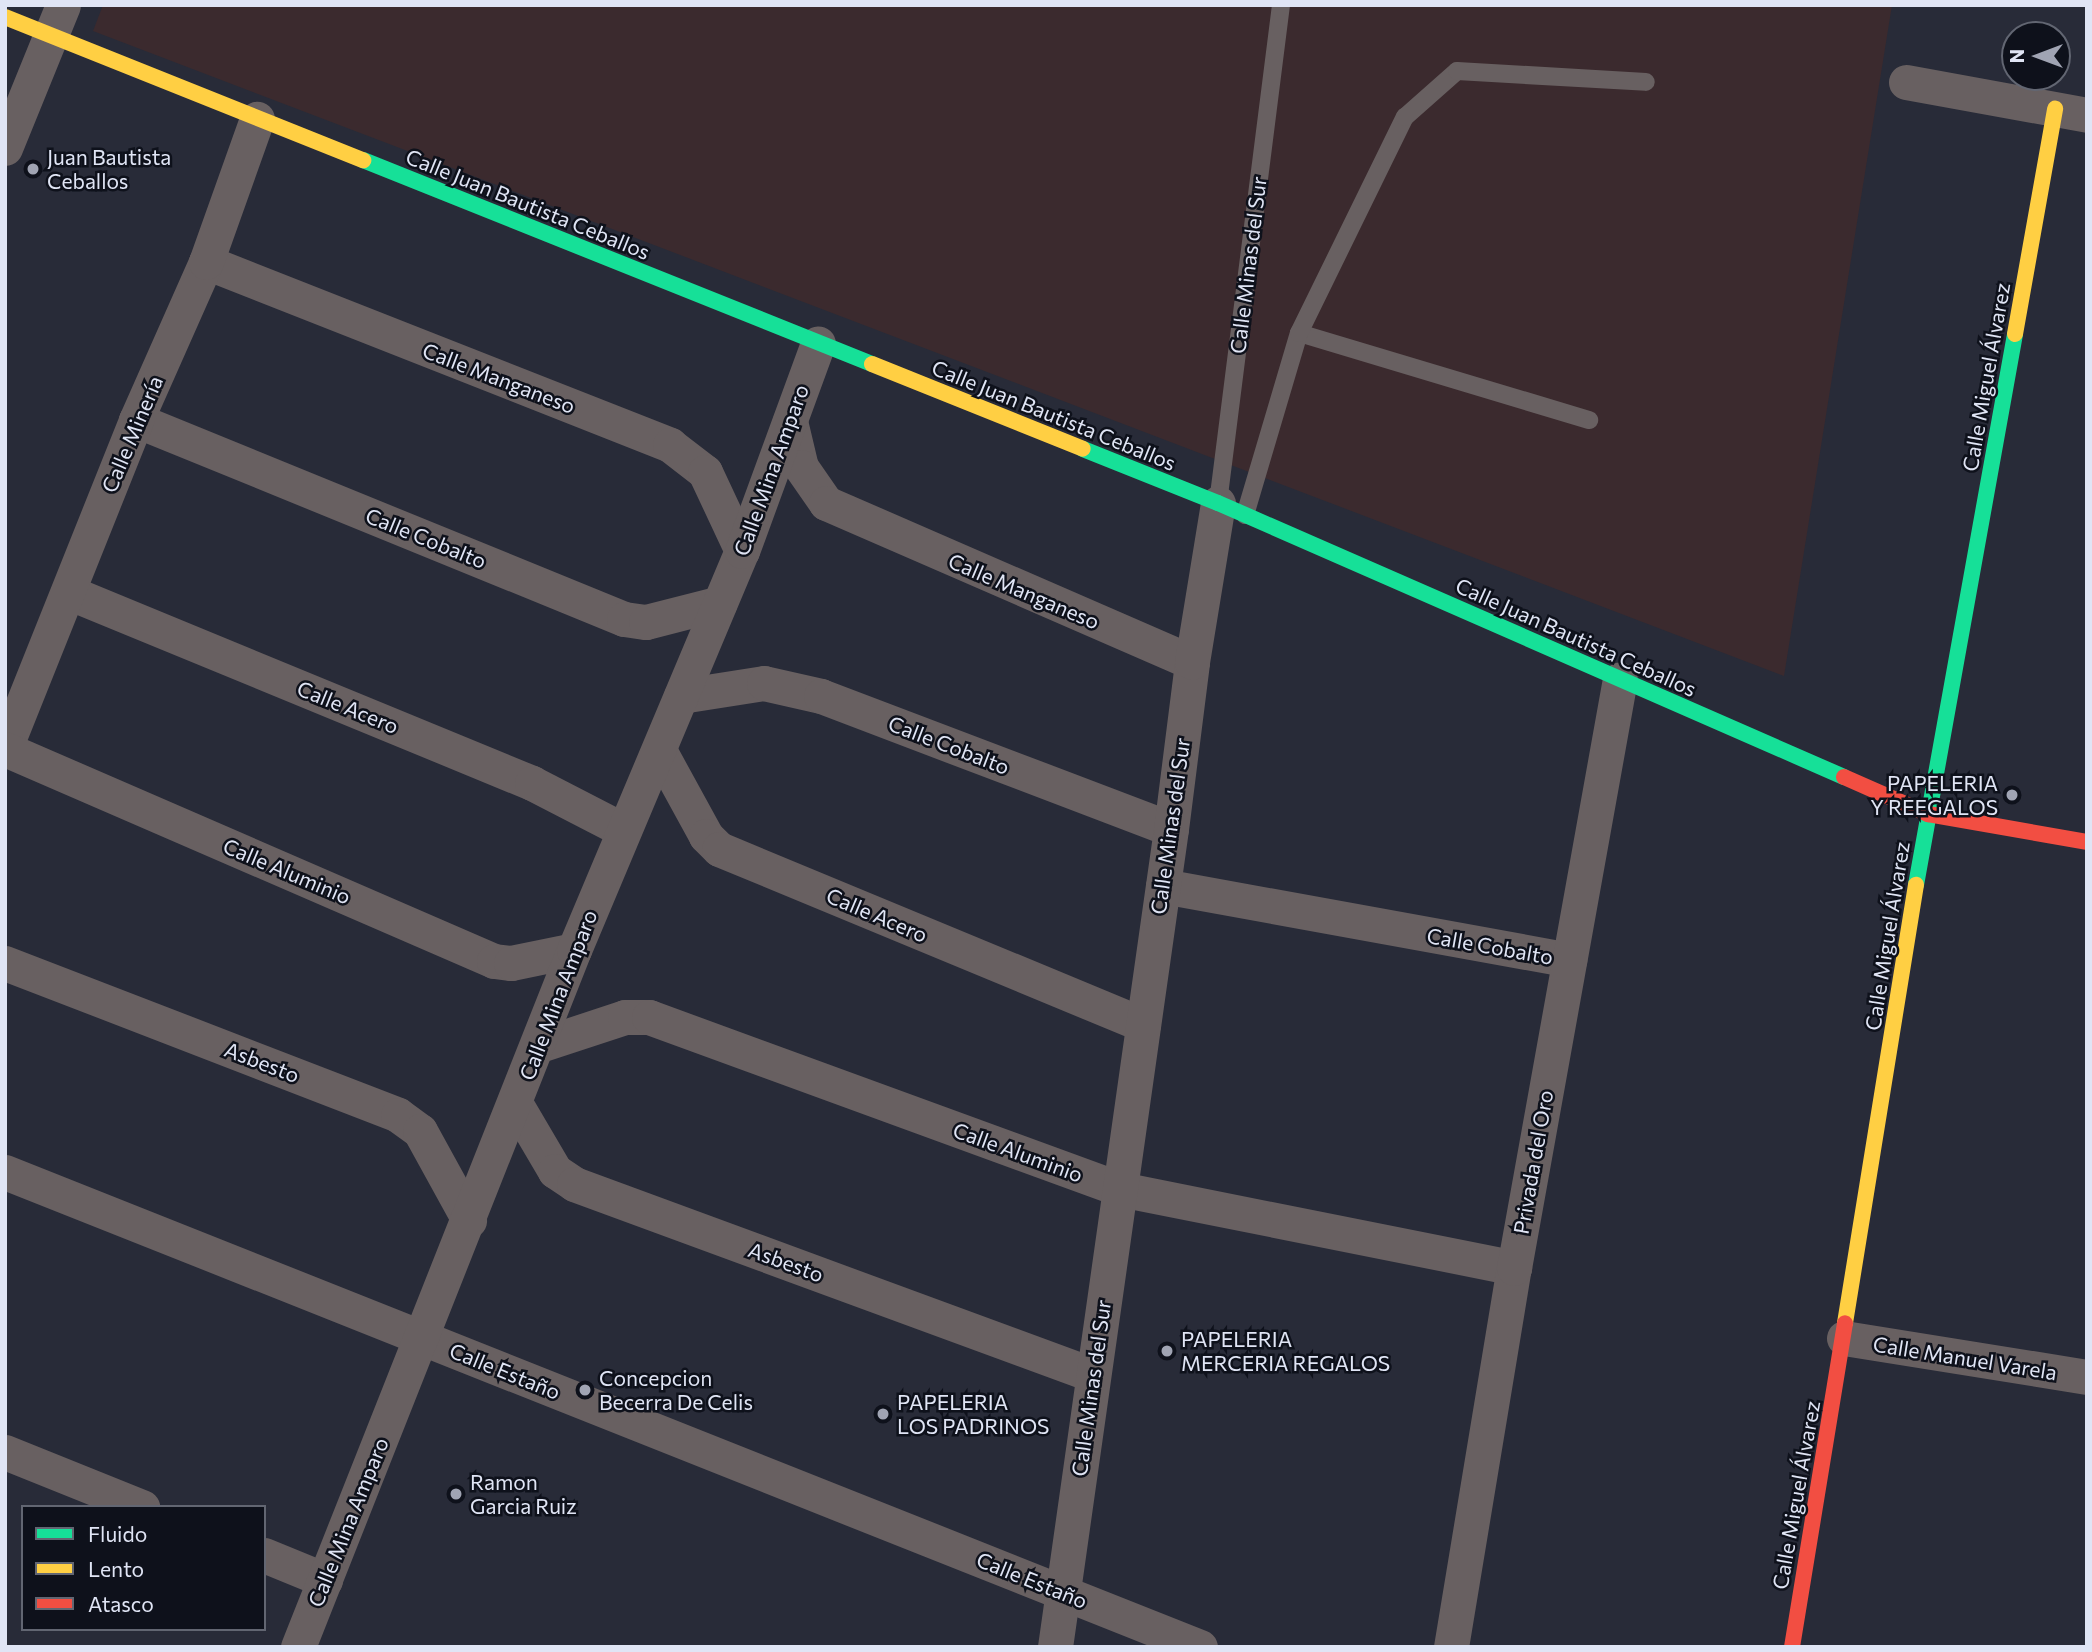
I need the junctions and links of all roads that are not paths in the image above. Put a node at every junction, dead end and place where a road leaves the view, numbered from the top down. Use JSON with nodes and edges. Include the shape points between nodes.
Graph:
{"nodes":[{"id":1,"x":1281,"y":5,"type":"edge"},
{"id":2,"x":5,"y":18,"type":"edge"},
{"id":3,"x":56,"y":21,"type":"edge"},
{"id":4,"x":1646,"y":82,"type":"dead end"},
{"id":5,"x":1906,"y":82,"type":"dead end"},
{"id":6,"x":2071,"y":112,"type":"edge"},
{"id":7,"x":257,"y":119,"type":"junction"},
{"id":8,"x":5,"y":148,"type":"edge"},
{"id":9,"x":206,"y":262,"type":"junction"},
{"id":10,"x":1299,"y":333,"type":"junction"},
{"id":11,"x":818,"y":343,"type":"junction"},
{"id":12,"x":1589,"y":419,"type":"dead end"},
{"id":13,"x":136,"y":420,"type":"junction"},
{"id":14,"x":790,"y":421,"type":"junction"},
{"id":15,"x":1231,"y":509,"type":"junction"},
{"id":16,"x":742,"y":551,"type":"junction"},
{"id":17,"x":68,"y":592,"type":"junction"},
{"id":18,"x":720,"y":603,"type":"junction"},
{"id":19,"x":1192,"y":662,"type":"junction"},
{"id":20,"x":1620,"y":679,"type":"junction"},
{"id":21,"x":681,"y":696,"type":"junction"},
{"id":22,"x":5,"y":749,"type":"edge"},
{"id":23,"x":659,"y":750,"type":"junction"},
{"id":24,"x":1928,"y":814,"type":"junction"},
{"id":25,"x":1171,"y":829,"type":"junction"},
{"id":26,"x":623,"y":830,"type":"junction"},
{"id":27,"x":2087,"y":842,"type":"edge"},
{"id":28,"x":1163,"y":886,"type":"junction"},
{"id":29,"x":574,"y":950,"type":"junction"},
{"id":30,"x":1569,"y":960,"type":"junction"},
{"id":31,"x":5,"y":963,"type":"edge"},
{"id":32,"x":1143,"y":1025,"type":"junction"},
{"id":33,"x":537,"y":1046,"type":"junction"},
{"id":34,"x":515,"y":1103,"type":"junction"},
{"id":35,"x":5,"y":1172,"type":"edge"},
{"id":36,"x":1120,"y":1189,"type":"junction"},
{"id":37,"x":469,"y":1220,"type":"junction"},
{"id":38,"x":1514,"y":1268,"type":"junction"},
{"id":39,"x":422,"y":1337,"type":"junction"},
{"id":40,"x":1844,"y":1338,"type":"junction"},
{"id":41,"x":1093,"y":1375,"type":"junction"},
{"id":42,"x":2087,"y":1377,"type":"edge"},
{"id":43,"x":5,"y":1452,"type":"edge"},
{"id":44,"x":137,"y":1505,"type":"edge"},
{"id":45,"x":266,"y":1556,"type":"edge"},
{"id":46,"x":325,"y":1580,"type":"junction"},
{"id":47,"x":1063,"y":1592,"type":"junction"},
{"id":48,"x":298,"y":1647,"type":"edge"},
{"id":49,"x":1055,"y":1647,"type":"edge"},
{"id":50,"x":1200,"y":1647,"type":"edge"},
{"id":51,"x":1451,"y":1647,"type":"edge"},
{"id":52,"x":1792,"y":1647,"type":"edge"}],
"edges":[{"from":1,"to":15,"type":"lane","name":"Calle Minas del Sur"},
{"from":2,"to":3,"type":"street","name":"Calle Juan Bautista Ceballos"},
{"from":3,"to":7,"type":"street","name":"Calle Juan Bautista Ceballos"},
{"from":3,"to":8,"type":"street"},
{"from":4,"to":10,"type":"lane","via":[[1457,71],[1405,117]]},
{"from":5,"to":6,"type":"street"},
{"from":6,"to":24,"type":"street","name":"Calle Miguel Álvarez"},
{"from":7,"to":9,"type":"street","name":"Calle Minería"},
{"from":7,"to":11,"type":"street","name":"Calle Juan Bautista Ceballos"},
{"from":9,"to":13,"type":"street","name":"Calle Minería"},
{"from":9,"to":16,"type":"street","name":"Calle Manganeso","via":[[670,445],[705,472]]},
{"from":10,"to":12,"type":"lane"},
{"from":10,"to":15,"type":"lane"},
{"from":11,"to":14,"type":"street","name":"Calle Mina Amparo"},
{"from":11,"to":15,"type":"street","name":"Calle Juan Bautista Ceballos"},
{"from":13,"to":17,"type":"street","name":"Calle Minería"},
{"from":13,"to":18,"type":"street","name":"Calle Cobalto","via":[[624,619],[646,622]]},
{"from":14,"to":16,"type":"street","name":"Calle Mina Amparo"},
{"from":14,"to":19,"type":"street","name":"Calle Manganeso","via":[[801,467],[826,503]]},
{"from":15,"to":19,"type":"street","name":"Calle Minas del Sur"},
{"from":15,"to":20,"type":"street","name":"Calle Juan Bautista Ceballos"},
{"from":16,"to":18,"type":"street","name":"Calle Mina Amparo"},
{"from":17,"to":22,"type":"street","name":"Calle Minería"},
{"from":17,"to":26,"type":"street","name":"Calle Acero","via":[[532,783]]},
{"from":18,"to":21,"type":"street","name":"Calle Mina Amparo"},
{"from":19,"to":25,"type":"street","name":"Calle Minas del Sur"},
{"from":20,"to":24,"type":"street","name":"Calle Juan Bautista Ceballos"},
{"from":20,"to":30,"type":"street","name":"Privada del Oro"},
{"from":21,"to":23,"type":"street","name":"Calle Mina Amparo"},
{"from":21,"to":25,"type":"street","name":"Calle Cobalto","via":[[764,683],[821,696]]},
{"from":22,"to":29,"type":"street","name":"Calle Aluminio","via":[[494,961],[511,963]]},
{"from":23,"to":26,"type":"street","name":"Calle Mina Amparo"},
{"from":23,"to":32,"type":"street","name":"Calle Acero","via":[[706,836],[719,849]]},
{"from":24,"to":27,"type":"street","name":"Calle Juan Bautista Ceballos"},
{"from":24,"to":40,"type":"street","name":"Calle Miguel Álvarez"},
{"from":25,"to":28,"type":"street","name":"Calle Minas del Sur"},
{"from":26,"to":29,"type":"street","name":"Calle Mina Amparo"},
{"from":28,"to":30,"type":"street","name":"Calle Cobalto"},
{"from":28,"to":32,"type":"street","name":"Calle Minas del Sur"},
{"from":29,"to":33,"type":"street","name":"Calle Mina Amparo"},
{"from":30,"to":38,"type":"street","name":"Privada del Oro"},
{"from":31,"to":37,"type":"street","name":"Asbesto","via":[[398,1115],[420,1131]]},
{"from":32,"to":36,"type":"street","name":"Calle Minas del Sur"},
{"from":33,"to":34,"type":"street","name":"Calle Mina Amparo"},
{"from":33,"to":36,"type":"street","name":"Calle Aluminio","via":[[625,1017],[649,1017]]},
{"from":34,"to":37,"type":"street","name":"Calle Mina Amparo"},
{"from":34,"to":41,"type":"street","name":"Asbesto","via":[[555,1171],[574,1184]]},
{"from":35,"to":39,"type":"street","name":"Calle Estaño"},
{"from":36,"to":38,"type":"street","name":"Calle Aluminio"},
{"from":36,"to":41,"type":"street","name":"Calle Minas del Sur"},
{"from":37,"to":39,"type":"street","name":"Calle Mina Amparo"},
{"from":38,"to":51,"type":"street","name":"Privada del Oro"},
{"from":39,"to":46,"type":"street","name":"Calle Mina Amparo"},
{"from":39,"to":47,"type":"street","name":"Calle Estaño"},
{"from":40,"to":42,"type":"street","name":"Calle Manuel Varela"},
{"from":40,"to":52,"type":"street","name":"Calle Miguel Álvarez"},
{"from":41,"to":47,"type":"street","name":"Calle Minas del Sur"},
{"from":43,"to":44,"type":"street"},
{"from":45,"to":46,"type":"street"},
{"from":46,"to":48,"type":"street","name":"Calle Mina Amparo"},
{"from":47,"to":49,"type":"street","name":"Calle Minas del Sur"},
{"from":47,"to":50,"type":"street","name":"Calle Estaño"}]}
